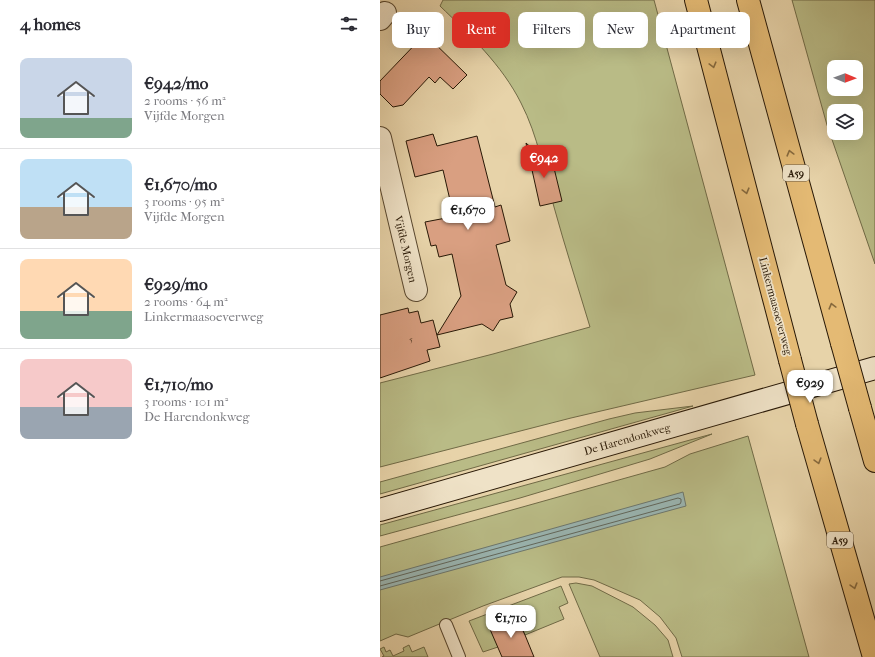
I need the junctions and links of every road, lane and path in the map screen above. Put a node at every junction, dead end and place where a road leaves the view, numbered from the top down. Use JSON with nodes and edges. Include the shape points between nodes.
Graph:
{"nodes":[{"id":1,"x":696,"y":0,"type":"edge"},
{"id":2,"x":748,"y":0,"type":"edge"},
{"id":3,"x":380,"y":138,"type":"edge"},
{"id":4,"x":416,"y":290,"type":"dead end"},
{"id":5,"x":875,"y":368,"type":"edge"},
{"id":6,"x":875,"y":461,"type":"edge"},
{"id":7,"x":380,"y":510,"type":"edge"},
{"id":8,"x":446,"y":625,"type":"dead end"},
{"id":9,"x":459,"y":657,"type":"edge"},
{"id":10,"x":874,"y":657,"type":"edge"}],
"edges":[{"from":1,"to":10,"type":"highway","name":"Linkermaasoeverweg","number":"A59","one_way":true,"bridge":true,"via":[[807,424]]},
{"from":6,"to":2,"type":"highway","number":"A59","one_way":true,"bridge":true},
{"from":3,"to":4,"type":"main road","name":"Vijfde Morgen"},
{"from":5,"to":7,"type":"main road","name":"De Harendonkweg"},
{"from":8,"to":9,"type":"lane"}]}
